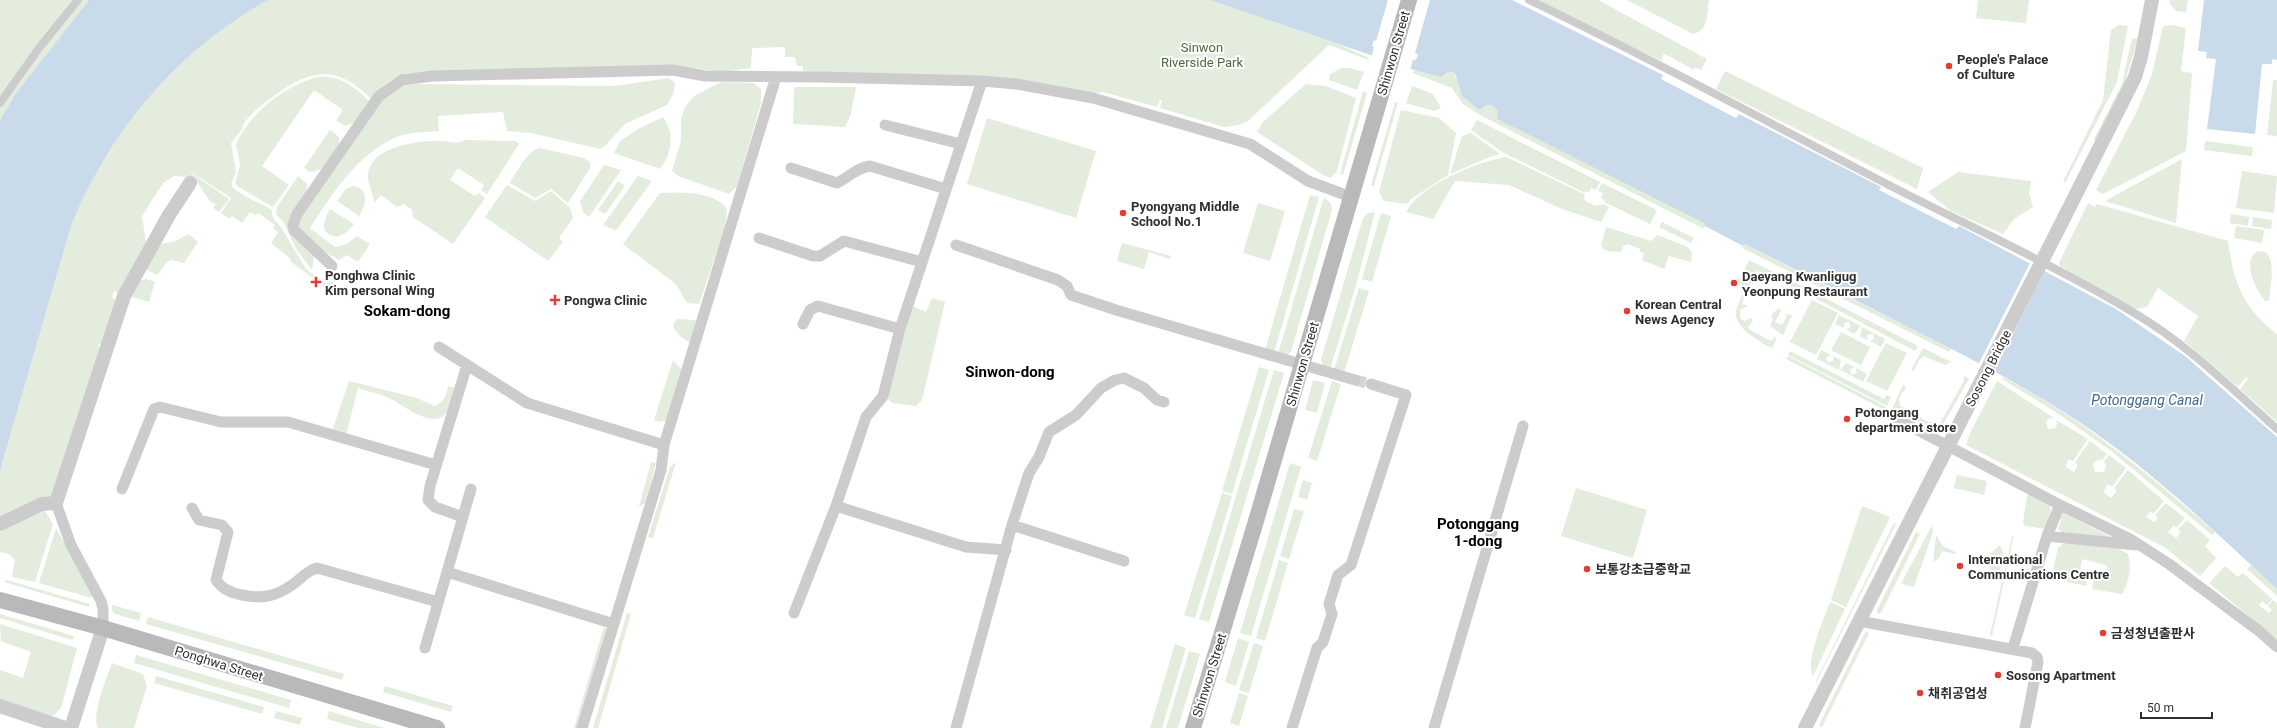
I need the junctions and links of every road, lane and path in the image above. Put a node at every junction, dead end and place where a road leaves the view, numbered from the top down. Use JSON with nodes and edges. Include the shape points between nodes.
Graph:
{"nodes":[{"id":1,"x":78,"y":0,"type":"edge"},
{"id":2,"x":1409,"y":0,"type":"edge"},
{"id":3,"x":1529,"y":0,"type":"edge"},
{"id":4,"x":2152,"y":0,"type":"edge"},
{"id":5,"x":776,"y":77,"type":"junction"},
{"id":6,"x":982,"y":81,"type":"junction"},
{"id":7,"x":0,"y":104,"type":"edge"},
{"id":8,"x":885,"y":125,"type":"dead end"},
{"id":9,"x":961,"y":144,"type":"junction"},
{"id":10,"x":791,"y":168,"type":"dead end"},
{"id":11,"x":190,"y":183,"type":"dead end"},
{"id":12,"x":946,"y":189,"type":"junction"},
{"id":13,"x":1351,"y":197,"type":"junction"},
{"id":14,"x":759,"y":238,"type":"dead end"},
{"id":15,"x":956,"y":245,"type":"dead end"},
{"id":16,"x":922,"y":262,"type":"junction"},
{"id":17,"x":332,"y":266,"type":"dead end"},
{"id":18,"x":803,"y":324,"type":"dead end"},
{"id":19,"x":900,"y":330,"type":"junction"},
{"id":20,"x":439,"y":347,"type":"dead end"},
{"id":21,"x":1302,"y":364,"type":"junction"},
{"id":22,"x":468,"y":365,"type":"junction"},
{"id":23,"x":1355,"y":380,"type":"tunnel mouth"},
{"id":24,"x":1371,"y":384,"type":"tunnel mouth"},
{"id":25,"x":1164,"y":402,"type":"dead end"},
{"id":26,"x":1893,"y":416,"type":"dead end"},
{"id":27,"x":1522,"y":426,"type":"dead end"},
{"id":28,"x":2277,"y":429,"type":"edge"},
{"id":29,"x":664,"y":446,"type":"junction"},
{"id":30,"x":436,"y":466,"type":"junction"},
{"id":31,"x":122,"y":489,"type":"dead end"},
{"id":32,"x":471,"y":489,"type":"dead end"},
{"id":33,"x":56,"y":503,"type":"junction"},
{"id":34,"x":2060,"y":505,"type":"junction"},
{"id":35,"x":836,"y":506,"type":"junction"},
{"id":36,"x":192,"y":508,"type":"dead end"},
{"id":37,"x":463,"y":517,"type":"junction"},
{"id":38,"x":0,"y":524,"type":"edge"},
{"id":39,"x":1012,"y":525,"type":"junction"},
{"id":40,"x":2047,"y":536,"type":"junction"},
{"id":41,"x":2140,"y":546,"type":"junction"},
{"id":42,"x":1006,"y":550,"type":"junction"},
{"id":43,"x":1124,"y":561,"type":"dead end"},
{"id":44,"x":447,"y":572,"type":"junction"},
{"id":45,"x":0,"y":600,"type":"edge"},
{"id":46,"x":438,"y":602,"type":"junction"},
{"id":47,"x":794,"y":613,"type":"dead end"},
{"id":48,"x":1859,"y":621,"type":"junction"},
{"id":49,"x":614,"y":624,"type":"junction"},
{"id":50,"x":103,"y":628,"type":"junction"},
{"id":51,"x":2277,"y":647,"type":"edge"},
{"id":52,"x":425,"y":648,"type":"dead end"},
{"id":53,"x":2013,"y":648,"type":"junction"},
{"id":54,"x":0,"y":706,"type":"edge"},
{"id":55,"x":65,"y":728,"type":"edge"},
{"id":56,"x":71,"y":728,"type":"edge"},
{"id":57,"x":437,"y":728,"type":"edge"},
{"id":58,"x":582,"y":728,"type":"edge"},
{"id":59,"x":956,"y":728,"type":"edge"},
{"id":60,"x":1193,"y":728,"type":"edge"},
{"id":61,"x":1292,"y":728,"type":"edge"},
{"id":62,"x":1434,"y":728,"type":"edge"},
{"id":63,"x":1805,"y":728,"type":"edge"},
{"id":64,"x":2025,"y":728,"type":"edge"}],
"edges":[{"from":1,"to":7,"type":"street","via":[[39,48]]},
{"from":2,"to":13,"type":"main road","name":"Shinwon Street"},
{"from":3,"to":28,"type":"street","via":[[1930,207],[2026,252],[2137,314],[2189,351]]},
{"from":4,"to":48,"type":"street","name":"Sosong Bridge","bridge":true,"via":[[2135,78]]},
{"from":5,"to":6,"type":"street"},
{"from":5,"to":17,"type":"street","via":[[705,76],[673,70],[433,76],[402,80],[379,96],[316,184],[295,220],[294,230],[298,235]]},
{"from":5,"to":29,"type":"street"},
{"from":6,"to":9,"type":"street"},
{"from":6,"to":13,"type":"street","via":[[1016,84],[1093,98],[1237,140],[1255,147],[1308,181]]},
{"from":8,"to":9,"type":"street"},
{"from":9,"to":12,"type":"street"},
{"from":10,"to":12,"type":"street","via":[[837,183],[859,168],[870,166]]},
{"from":11,"to":33,"type":"street","via":[[124,296]]},
{"from":12,"to":16,"type":"street"},
{"from":13,"to":21,"type":"main road","name":"Shinwon Street"},
{"from":14,"to":16,"type":"street","via":[[813,256],[820,256],[844,241]]},
{"from":15,"to":21,"type":"street","via":[[1058,280],[1067,286],[1071,294],[1116,310]]},
{"from":16,"to":19,"type":"street"},
{"from":18,"to":19,"type":"street","via":[[810,310],[818,306]]},
{"from":19,"to":35,"type":"street","via":[[883,396],[866,417]]},
{"from":20,"to":22,"type":"street"},
{"from":21,"to":23,"type":"street"},
{"from":21,"to":60,"type":"main road","name":"Shinwon Street"},
{"from":22,"to":29,"type":"street","via":[[527,403]]},
{"from":22,"to":30,"type":"street"},
{"from":24,"to":61,"type":"street","via":[[1406,395],[1351,565],[1338,574],[1329,604],[1332,614],[1323,642],[1317,648]]},
{"from":25,"to":39,"type":"street","via":[[1124,378],[1101,388],[1076,415],[1049,432],[1029,473]]},
{"from":26,"to":34,"type":"street"},
{"from":27,"to":62,"type":"street"},
{"from":29,"to":49,"type":"street","via":[[661,470]]},
{"from":30,"to":31,"type":"street","via":[[288,422],[221,422],[160,407],[154,410]]},
{"from":30,"to":37,"type":"street","via":[[428,500],[435,507]]},
{"from":32,"to":37,"type":"street"},
{"from":33,"to":38,"type":"street","via":[[42,504]]},
{"from":33,"to":50,"type":"street","via":[[71,544],[101,601]]},
{"from":34,"to":40,"type":"street"},
{"from":34,"to":41,"type":"street"},
{"from":35,"to":42,"type":"street","via":[[966,547]]},
{"from":35,"to":47,"type":"street"},
{"from":36,"to":46,"type":"street","via":[[199,520],[222,525],[228,532],[216,580],[221,588],[234,594],[258,598],[273,596],[292,585],[309,570],[317,568]]},
{"from":37,"to":44,"type":"street"},
{"from":39,"to":42,"type":"street"},
{"from":39,"to":43,"type":"street"},
{"from":40,"to":41,"type":"street"},
{"from":40,"to":53,"type":"street"},
{"from":41,"to":51,"type":"street","via":[[2169,564]]},
{"from":42,"to":59,"type":"street"},
{"from":44,"to":46,"type":"street"},
{"from":44,"to":49,"type":"street"},
{"from":45,"to":50,"type":"main road","name":"Ponghwa Street"},
{"from":46,"to":52,"type":"street"},
{"from":48,"to":53,"type":"street"},
{"from":48,"to":63,"type":"street","name":"Sosong Bridge"},
{"from":49,"to":58,"type":"street"},
{"from":50,"to":56,"type":"street"},
{"from":50,"to":57,"type":"main road","name":"Ponghwa Street"},
{"from":53,"to":64,"type":"street","via":[[2032,653],[2038,662]]},
{"from":54,"to":55,"type":"street"}]}
